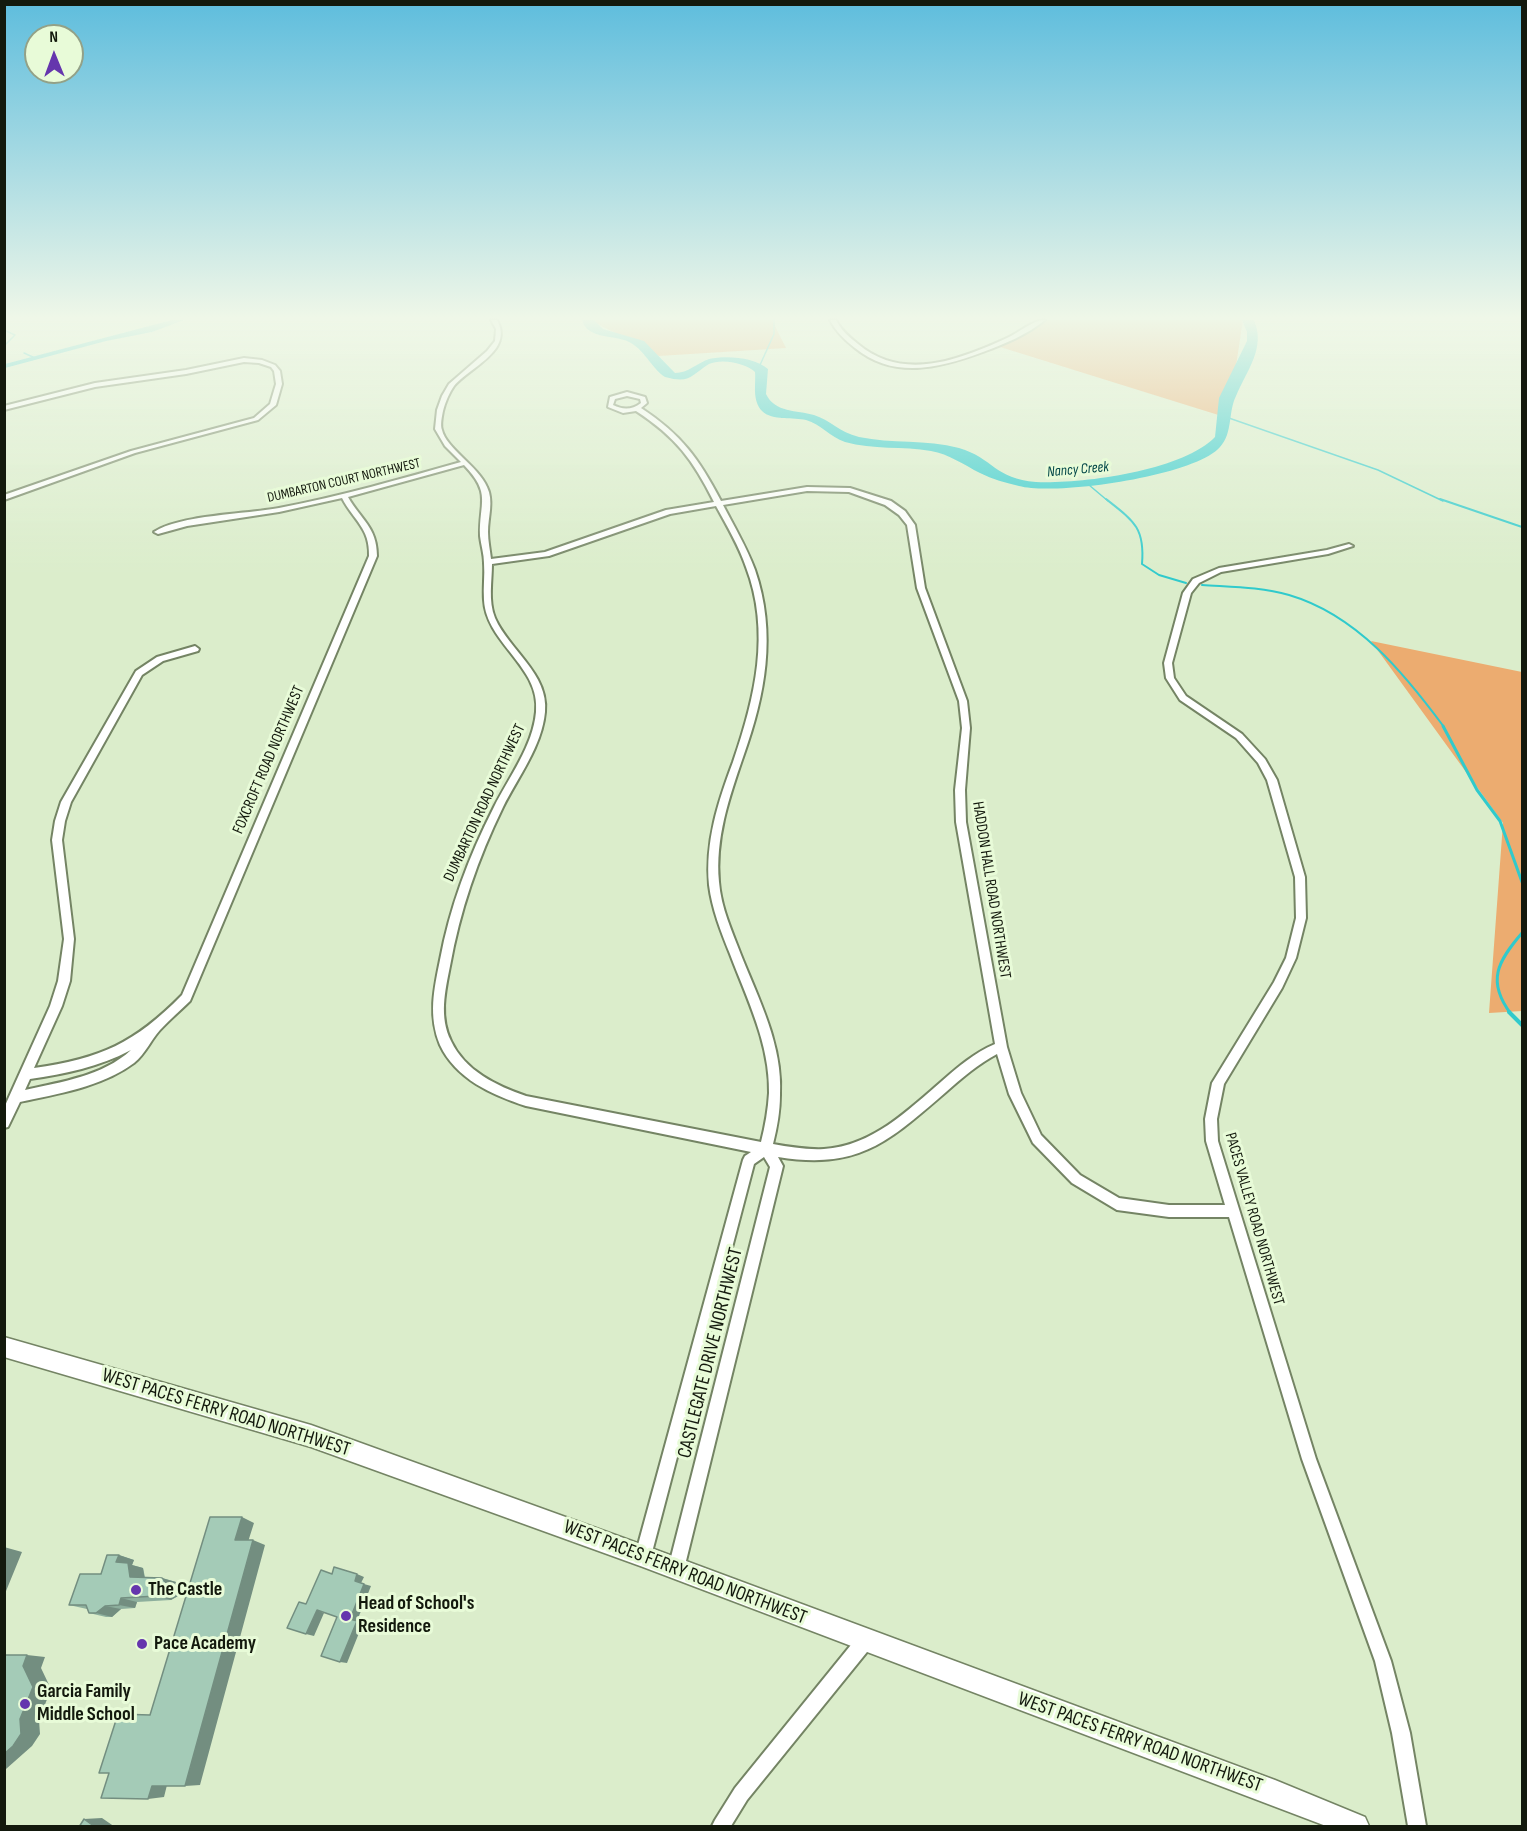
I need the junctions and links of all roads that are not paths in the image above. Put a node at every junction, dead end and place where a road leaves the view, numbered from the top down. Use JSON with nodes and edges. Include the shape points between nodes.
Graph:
{"nodes":[{"id":1,"x":272,"y":405,"type":"edge"},
{"id":2,"x":444,"y":405,"type":"edge"},
{"id":3,"x":611,"y":405,"type":"edge"},
{"id":4,"x":641,"y":405,"type":"edge"},
{"id":5,"x":638,"y":409,"type":"junction"},
{"id":6,"x":465,"y":463,"type":"junction"},
{"id":7,"x":345,"y":497,"type":"junction"},
{"id":8,"x":4,"y":498,"type":"edge"},
{"id":9,"x":718,"y":503,"type":"junction"},
{"id":10,"x":158,"y":532,"type":"dead end"},
{"id":11,"x":1349,"y":546,"type":"dead end"},
{"id":12,"x":488,"y":562,"type":"junction"},
{"id":13,"x":195,"y":649,"type":"dead end"},
{"id":14,"x":153,"y":1031,"type":"junction"},
{"id":15,"x":1001,"y":1047,"type":"junction"},
{"id":16,"x":27,"y":1074,"type":"junction"},
{"id":17,"x":16,"y":1097,"type":"junction"},
{"id":18,"x":4,"y":1124,"type":"edge"},
{"id":19,"x":766,"y":1149,"type":"junction"},
{"id":20,"x":1232,"y":1211,"type":"junction"},
{"id":21,"x":4,"y":1347,"type":"edge"},
{"id":22,"x":643,"y":1556,"type":"junction"},
{"id":23,"x":676,"y":1569,"type":"junction"},
{"id":24,"x":864,"y":1641,"type":"junction"},
{"id":25,"x":721,"y":1827,"type":"edge"},
{"id":26,"x":1356,"y":1827,"type":"edge"},
{"id":27,"x":1417,"y":1827,"type":"edge"}],
"edges":[{"from":1,"to":8,"type":"street","via":[[256,419],[133,452]]},
{"from":2,"to":6,"type":"street","name":"DUMBARTON ROAD NORTHWEST","via":[[438,420],[441,438]]},
{"from":3,"to":5,"type":"street","name":"CASTLEGATE DRIVE NORTHWEST","via":[[616,410]]},
{"from":4,"to":5,"type":"street","name":"CASTLEGATE DRIVE NORTHWEST"},
{"from":5,"to":9,"type":"street","name":"CASTLEGATE DRIVE NORTHWEST","via":[[666,426],[685,445]]},
{"from":6,"to":7,"type":"street","name":"DUMBARTON COURT NORTHWEST"},
{"from":6,"to":12,"type":"street","name":"DUMBARTON ROAD NORTHWEST","via":[[486,493],[484,536]]},
{"from":7,"to":10,"type":"street","name":"DUMBARTON COURT NORTHWEST","via":[[181,524]]},
{"from":7,"to":14,"type":"street","name":"FOXCROFT ROAD NORTHWEST","via":[[371,532],[373,556],[186,998]]},
{"from":9,"to":12,"type":"street","name":"HADDON HALL ROAD NORTHWEST","via":[[655,516],[546,554]]},
{"from":9,"to":15,"type":"street","name":"HADDON HALL ROAD NORTHWEST","via":[[837,488],[888,503],[911,525],[921,588],[963,700],[966,728],[961,822]]},
{"from":9,"to":19,"type":"street","name":"CASTLEGATE DRIVE NORTHWEST","via":[[751,569],[764,619],[760,690],[719,813],[712,855],[720,915],[773,1059],[776,1100]]},
{"from":11,"to":20,"type":"street","name":"PACES VALLEY ROAD NORTHWEST","via":[[1219,570],[1196,581],[1187,593],[1168,663],[1170,678],[1183,698],[1239,736],[1262,761],[1272,780],[1300,877],[1301,918],[1292,958],[1223,1072],[1213,1097],[1212,1141]]},
{"from":12,"to":19,"type":"street","name":"DUMBARTON ROAD NORTHWEST","via":[[491,617],[501,637],[533,677],[541,708],[535,733],[470,868],[450,933],[438,1012],[450,1050],[463,1068],[504,1094]]},
{"from":13,"to":16,"type":"street","via":[[160,659],[139,673],[66,802],[57,840],[69,922],[68,957],[56,1006]]},
{"from":14,"to":16,"type":"street","name":"FOXCROFT ROAD NORTHWEST","via":[[92,1063]]},
{"from":14,"to":17,"type":"street","name":"FOXCROFT ROAD NORTHWEST","via":[[147,1044],[108,1071],[65,1087]]},
{"from":15,"to":19,"type":"street","via":[[971,1061],[869,1144],[827,1155]]},
{"from":15,"to":20,"type":"street","name":"HADDON HALL ROAD NORTHWEST","via":[[1028,1125],[1076,1179],[1106,1199],[1129,1208]]},
{"from":16,"to":17,"type":"street"},
{"from":17,"to":18,"type":"street"},
{"from":19,"to":22,"type":"street","name":"CASTLEGATE DRIVE NORTHWEST","via":[[749,1160]]},
{"from":19,"to":23,"type":"street","name":"CASTLEGATE DRIVE NORTHWEST","via":[[777,1166]]},
{"from":20,"to":27,"type":"street","name":"PACES VALLEY ROAD NORTHWEST","via":[[1309,1459],[1383,1660],[1401,1733]]},
{"from":21,"to":22,"type":"main road","name":"WEST PACES FERRY ROAD NORTHWEST","via":[[311,1436]]},
{"from":22,"to":23,"type":"main road","name":"WEST PACES FERRY ROAD NORTHWEST"},
{"from":23,"to":24,"type":"main road","name":"WEST PACES FERRY ROAD NORTHWEST"},
{"from":24,"to":25,"type":"street","via":[[741,1794]]},
{"from":24,"to":26,"type":"main road","name":"WEST PACES FERRY ROAD NORTHWEST","via":[[1283,1796]]}]}
